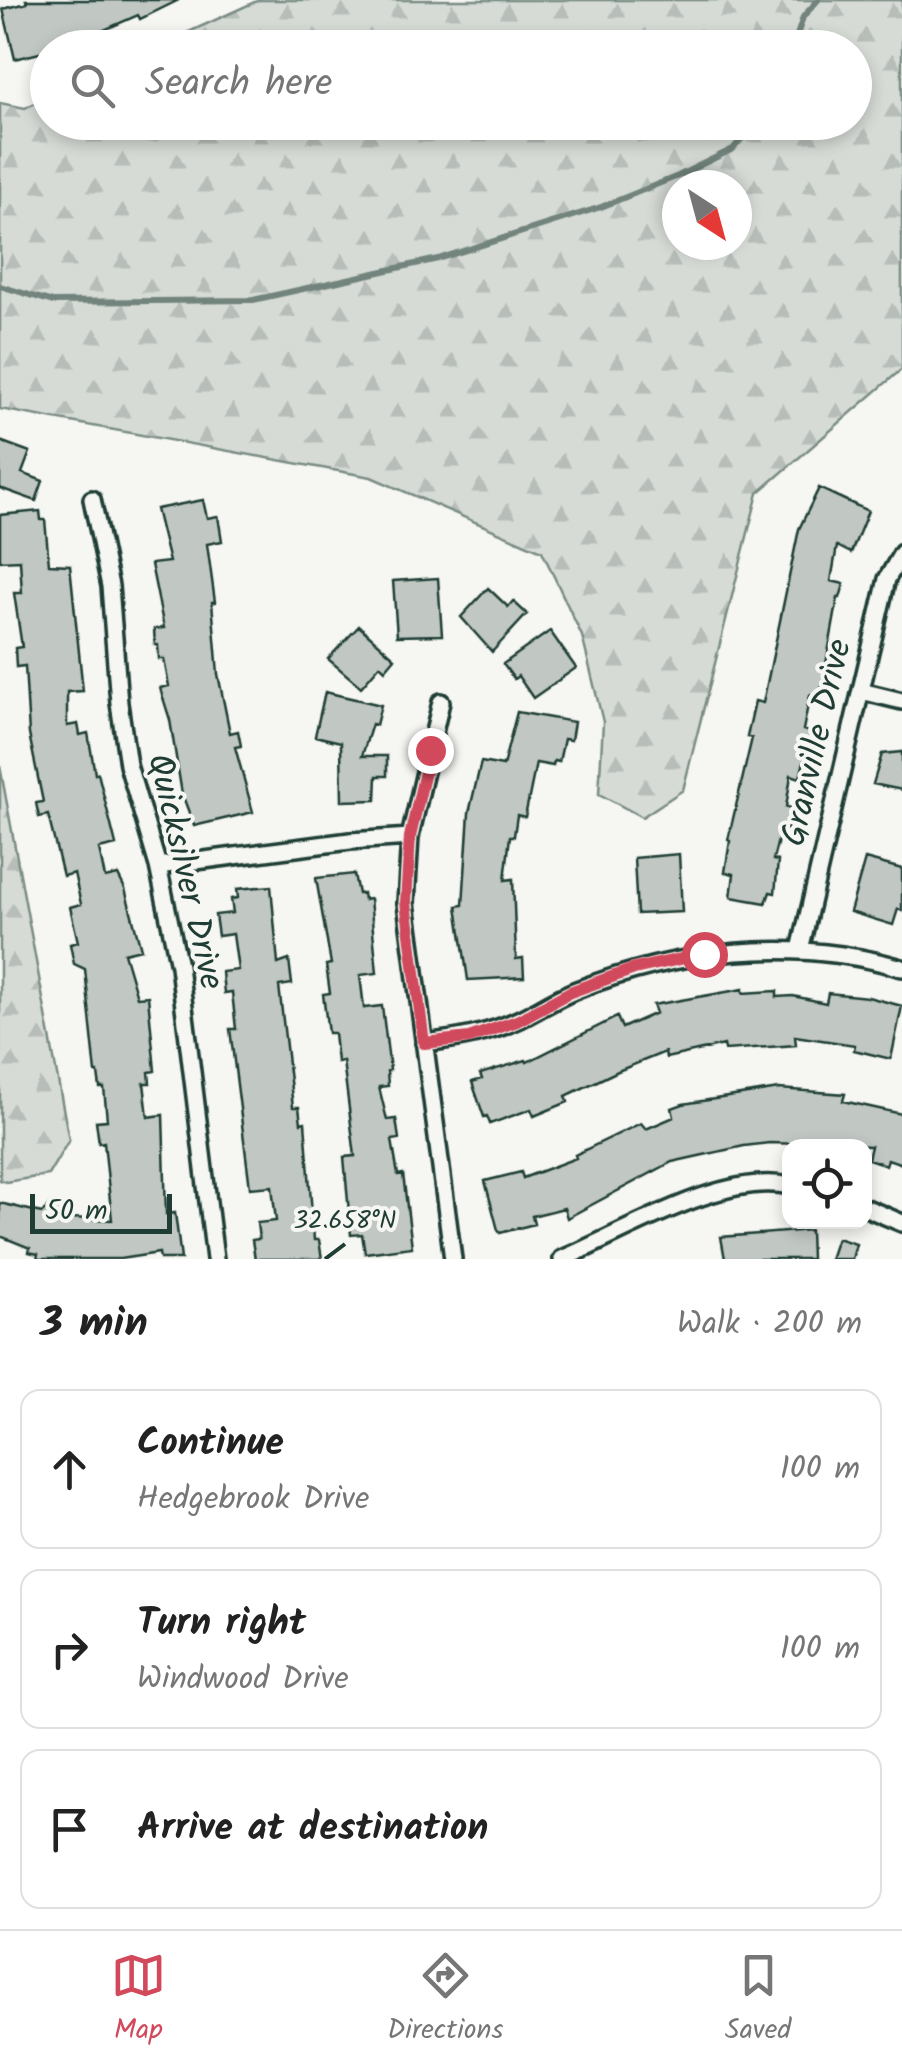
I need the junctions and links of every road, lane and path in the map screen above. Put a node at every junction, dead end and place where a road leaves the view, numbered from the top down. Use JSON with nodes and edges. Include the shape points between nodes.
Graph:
{"nodes":[{"id":1,"x":92,"y":499,"type":"dead end"},
{"id":2,"x":902,"y":553,"type":"edge"},
{"id":3,"x":860,"y":691,"type":"junction"},
{"id":4,"x":441,"y":702,"type":"dead end"},
{"id":5,"x":902,"y":702,"type":"edge"},
{"id":6,"x":410,"y":837,"type":"junction"},
{"id":7,"x":158,"y":866,"type":"junction"},
{"id":8,"x":800,"y":950,"type":"junction"},
{"id":9,"x":902,"y":968,"type":"edge"},
{"id":10,"x":424,"y":1043,"type":"junction"},
{"id":11,"x":782,"y":1184,"type":"edge"},
{"id":12,"x":872,"y":1210,"type":"edge"},
{"id":13,"x":902,"y":1224,"type":"edge"},
{"id":14,"x":215,"y":1259,"type":"edge"},
{"id":15,"x":453,"y":1259,"type":"edge"},
{"id":16,"x":562,"y":1259,"type":"edge"}],
"edges":[{"from":1,"to":7,"type":"street","name":"Quicksilver Drive","via":[[110,586],[128,765]]},
{"from":2,"to":3,"type":"street","name":"Granville Drive","via":[[887,579]]},
{"from":3,"to":5,"type":"street"},
{"from":3,"to":8,"type":"street","name":"Granville Drive"},
{"from":4,"to":6,"type":"street"},
{"from":6,"to":7,"type":"street"},
{"from":6,"to":10,"type":"street","via":[[406,902]]},
{"from":7,"to":14,"type":"street","name":"Quicksilver Drive","via":[[179,966]]},
{"from":8,"to":9,"type":"street"},
{"from":8,"to":10,"type":"street","via":[[704,954],[634,969],[469,1038]]},
{"from":10,"to":15,"type":"street"},
{"from":11,"to":16,"type":"street","via":[[702,1194]]},
{"from":12,"to":13,"type":"street"}]}
